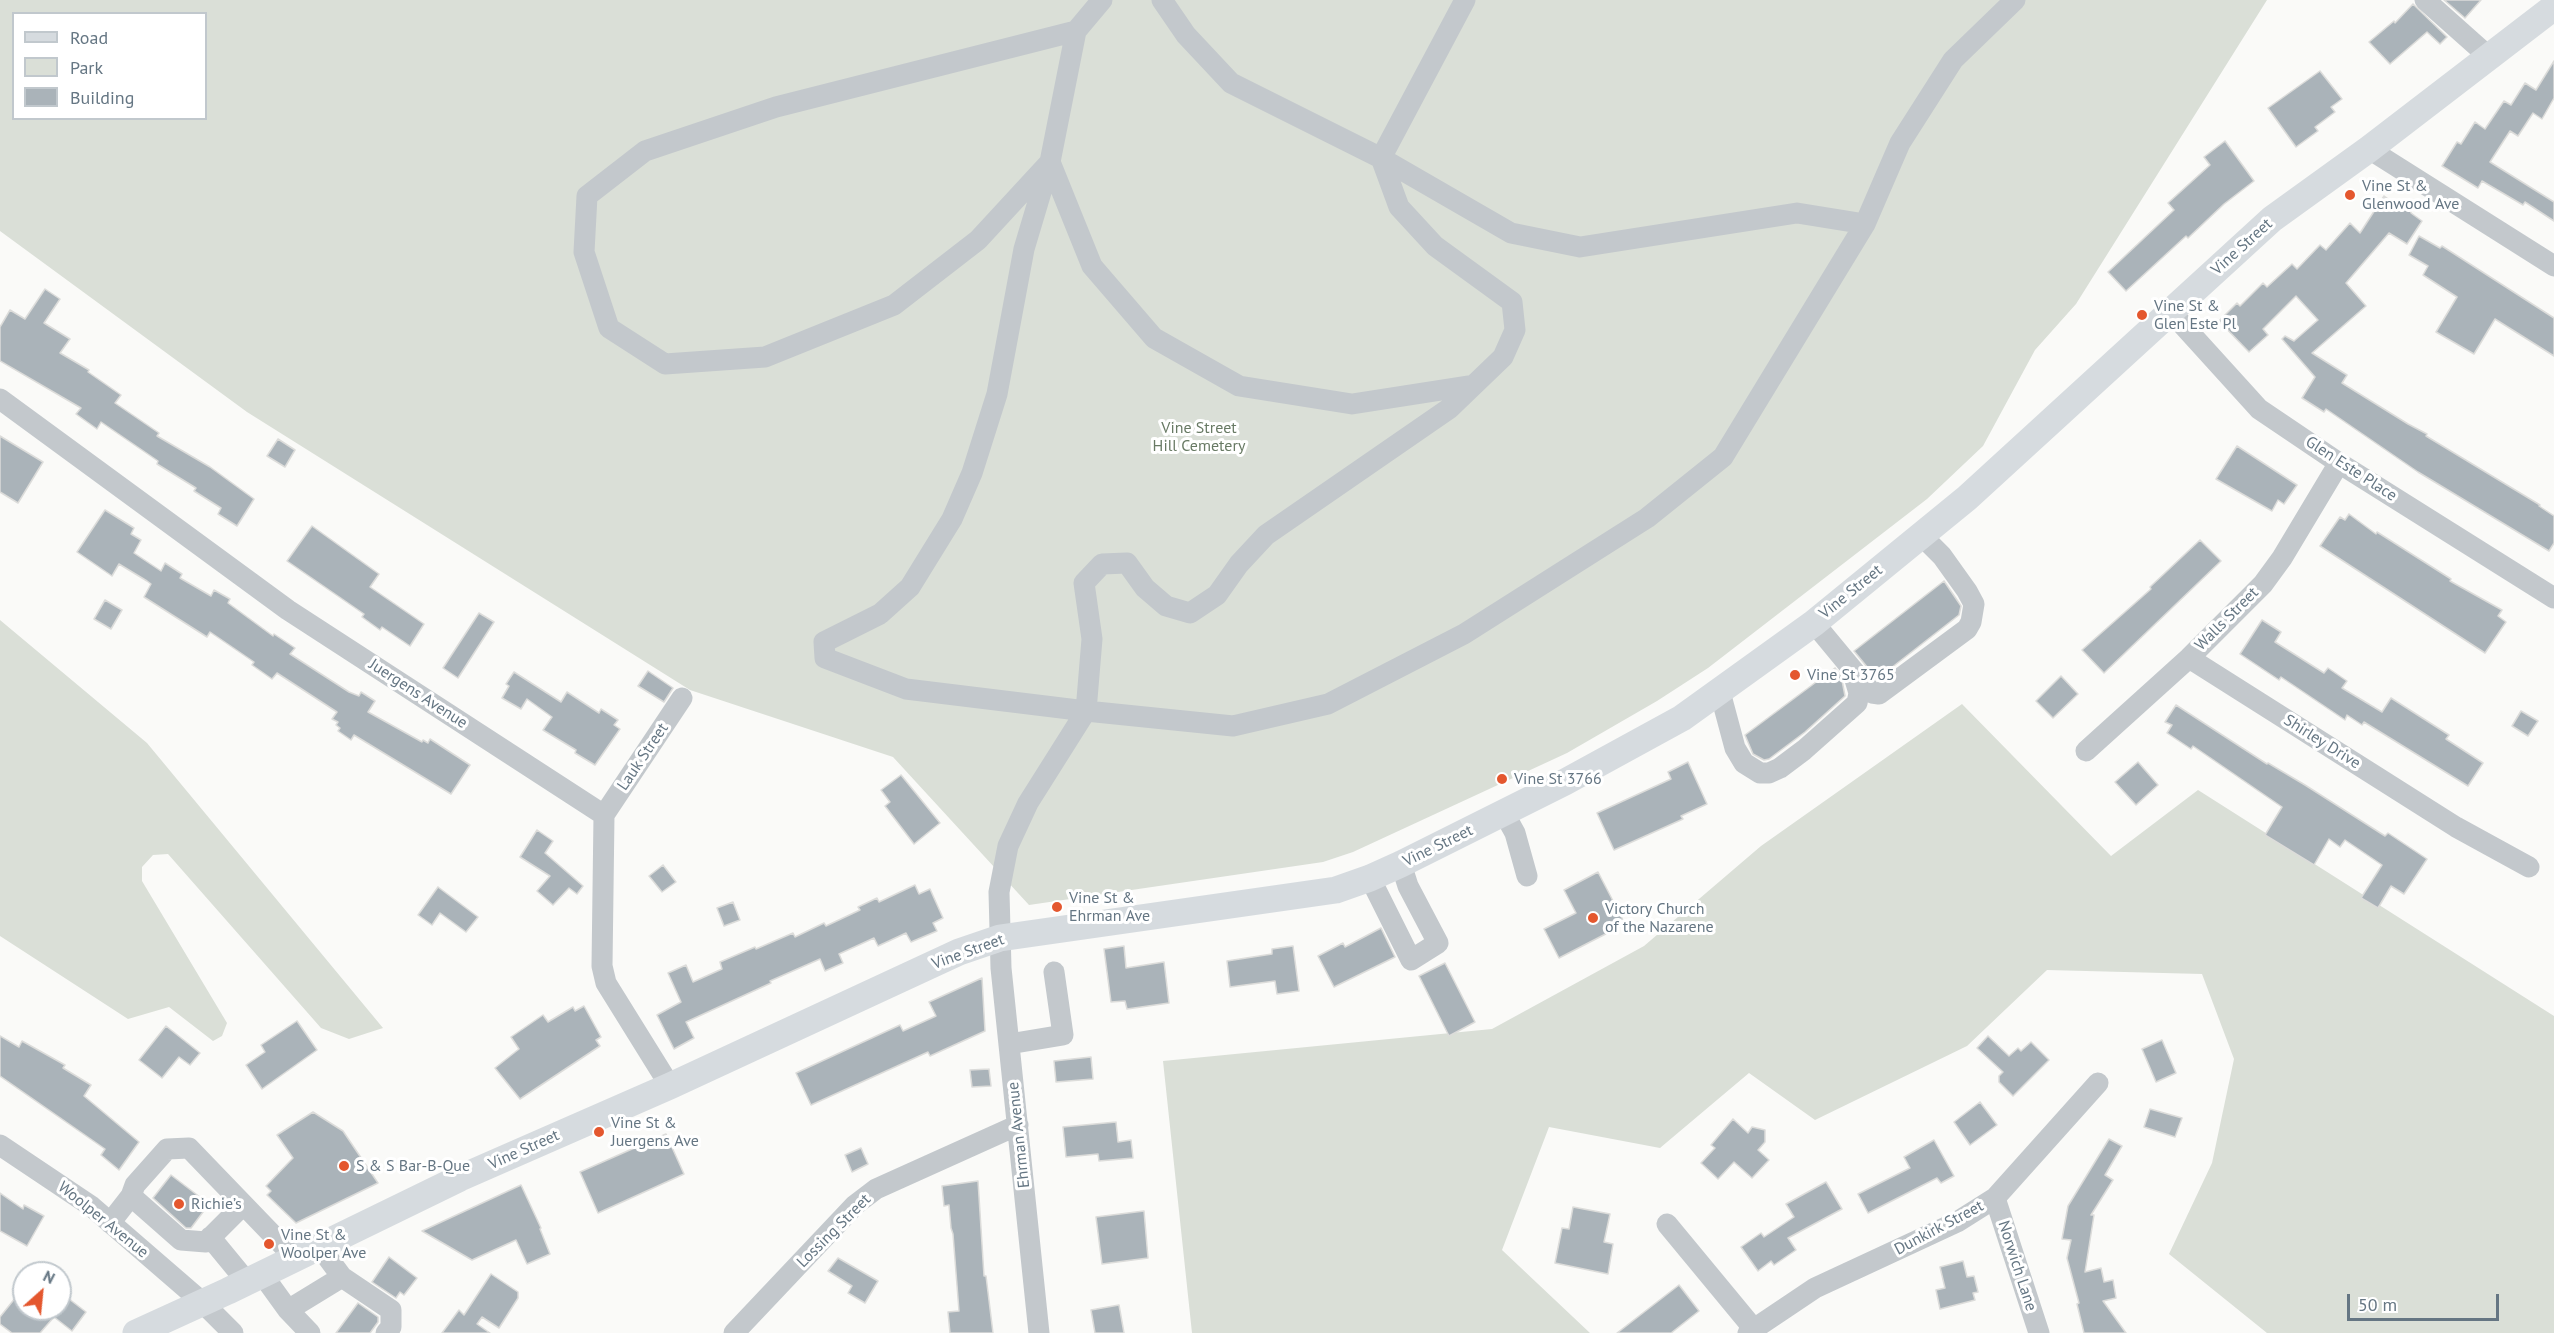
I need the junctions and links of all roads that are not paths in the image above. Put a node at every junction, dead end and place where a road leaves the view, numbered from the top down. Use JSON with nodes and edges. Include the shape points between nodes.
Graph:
{"nodes":[{"id":1,"x":1102,"y":0,"type":"edge"},
{"id":2,"x":1162,"y":0,"type":"edge"},
{"id":3,"x":1465,"y":0,"type":"edge"},
{"id":4,"x":2014,"y":0,"type":"edge"},
{"id":5,"x":2425,"y":0,"type":"edge"},
{"id":6,"x":2554,"y":7,"type":"edge"},
{"id":7,"x":1076,"y":31,"type":"junction"},
{"id":8,"x":2488,"y":56,"type":"junction"},
{"id":9,"x":2369,"y":149,"type":"junction"},
{"id":10,"x":1381,"y":158,"type":"junction"},
{"id":11,"x":1050,"y":162,"type":"junction"},
{"id":12,"x":1865,"y":224,"type":"junction"},
{"id":13,"x":2554,"y":266,"type":"edge"},
{"id":14,"x":2171,"y":312,"type":"junction"},
{"id":15,"x":1474,"y":385,"type":"junction"},
{"id":16,"x":0,"y":399,"type":"edge"},
{"id":17,"x":2339,"y":463,"type":"junction"},
{"id":18,"x":1921,"y":535,"type":"junction"},
{"id":19,"x":2554,"y":598,"type":"edge"},
{"id":20,"x":1814,"y":623,"type":"junction"},
{"id":21,"x":2189,"y":658,"type":"junction"},
{"id":22,"x":1850,"y":667,"type":"junction"},
{"id":23,"x":1720,"y":692,"type":"junction"},
{"id":24,"x":682,"y":698,"type":"dead end"},
{"id":25,"x":1086,"y":711,"type":"junction"},
{"id":26,"x":2086,"y":751,"type":"dead end"},
{"id":27,"x":1504,"y":813,"type":"junction"},
{"id":28,"x":604,"y":815,"type":"junction"},
{"id":29,"x":1401,"y":864,"type":"junction"},
{"id":30,"x":2529,"y":867,"type":"dead end"},
{"id":31,"x":1527,"y":876,"type":"dead end"},
{"id":32,"x":1370,"y":878,"type":"junction"},
{"id":33,"x":1000,"y":938,"type":"junction"},
{"id":34,"x":1054,"y":972,"type":"dead end"},
{"id":35,"x":1009,"y":1044,"type":"junction"},
{"id":36,"x":2098,"y":1083,"type":"dead end"},
{"id":37,"x":670,"y":1086,"type":"junction"},
{"id":38,"x":1018,"y":1125,"type":"junction"},
{"id":39,"x":0,"y":1144,"type":"edge"},
{"id":40,"x":131,"y":1196,"type":"junction"},
{"id":41,"x":1995,"y":1198,"type":"junction"},
{"id":42,"x":243,"y":1204,"type":"junction"},
{"id":43,"x":110,"y":1222,"type":"junction"},
{"id":44,"x":1667,"y":1224,"type":"dead end"},
{"id":45,"x":210,"y":1238,"type":"junction"},
{"id":46,"x":181,"y":1240,"type":"junction"},
{"id":47,"x":319,"y":1246,"type":"junction"},
{"id":48,"x":295,"y":1258,"type":"junction"},
{"id":49,"x":159,"y":1266,"type":"junction"},
{"id":50,"x":342,"y":1277,"type":"junction"},
{"id":51,"x":255,"y":1278,"type":"junction"},
{"id":52,"x":202,"y":1302,"type":"junction"},
{"id":53,"x":288,"y":1310,"type":"junction"},
{"id":54,"x":1750,"y":1331,"type":"edge"},
{"id":55,"x":136,"y":1333,"type":"edge"},
{"id":56,"x":233,"y":1333,"type":"edge"},
{"id":57,"x":310,"y":1333,"type":"edge"},
{"id":58,"x":386,"y":1333,"type":"edge"},
{"id":59,"x":734,"y":1333,"type":"edge"},
{"id":60,"x":1039,"y":1333,"type":"edge"},
{"id":61,"x":2039,"y":1333,"type":"edge"}],
"edges":[{"from":1,"to":7,"type":"street"},
{"from":2,"to":10,"type":"street","via":[[1186,35],[1231,83]]},
{"from":3,"to":10,"type":"street"},
{"from":4,"to":12,"type":"street","via":[[1953,60],[1900,143]]},
{"from":5,"to":8,"type":"street"},
{"from":6,"to":8,"type":"main road","name":"Vine Street"},
{"from":7,"to":11,"type":"street"},
{"from":7,"to":11,"type":"street","via":[[776,107],[645,151],[587,196],[584,252],[609,328],[665,364],[765,357],[894,305],[978,240]]},
{"from":8,"to":9,"type":"main road","name":"Vine Street"},
{"from":9,"to":13,"type":"street"},
{"from":9,"to":14,"type":"main road","name":"Vine Street","via":[[2272,219]]},
{"from":10,"to":12,"type":"street","via":[[1511,232],[1580,247],[1797,213]]},
{"from":10,"to":15,"type":"street","via":[[1399,207],[1435,246],[1512,302],[1515,330],[1503,357]]},
{"from":11,"to":15,"type":"street","via":[[1092,267],[1154,338],[1239,386],[1352,404]]},
{"from":11,"to":25,"type":"street","via":[[1024,249],[997,394],[972,473],[952,519],[910,587],[880,614],[824,642],[825,658],[906,689]]},
{"from":12,"to":25,"type":"street","via":[[1723,457],[1647,518],[1464,634],[1328,704],[1233,726]]},
{"from":14,"to":17,"type":"street","name":"Glen Este Place","via":[[2259,409]]},
{"from":14,"to":18,"type":"main road","name":"Vine Street","via":[[1967,498]]},
{"from":15,"to":25,"type":"street","via":[[1450,408],[1266,535],[1218,595],[1190,613],[1166,606],[1145,588],[1127,563],[1102,564],[1084,584],[1092,639]]},
{"from":16,"to":28,"type":"street","name":"Juergens Avenue","via":[[288,610]]},
{"from":17,"to":19,"type":"street","name":"Glen Este Place"},
{"from":17,"to":21,"type":"street","name":"Walls Street","via":[[2263,584]]},
{"from":18,"to":20,"type":"main road","name":"Vine Street"},
{"from":18,"to":22,"type":"street","via":[[1967,591],[1974,604],[1971,622],[1967,629],[1879,694],[1872,693]]},
{"from":20,"to":22,"type":"street"},
{"from":20,"to":23,"type":"main road","name":"Vine Street"},
{"from":21,"to":26,"type":"street","name":"Walls Street"},
{"from":21,"to":30,"type":"street","name":"Shirley Drive","via":[[2456,827]]},
{"from":22,"to":23,"type":"street","via":[[1857,703],[1804,750],[1769,773],[1750,769],[1739,756]]},
{"from":23,"to":27,"type":"main road","name":"Vine Street","via":[[1682,717]]},
{"from":24,"to":28,"type":"street","name":"Lauk Street"},
{"from":25,"to":33,"type":"street","name":"Ehrman Avenue","via":[[1028,803],[1008,846],[999,892]]},
{"from":27,"to":29,"type":"main road","name":"Vine Street"},
{"from":27,"to":31,"type":"street","via":[[1515,833]]},
{"from":28,"to":37,"type":"street","via":[[602,966],[606,983]]},
{"from":29,"to":32,"type":"main road","name":"Vine Street"},
{"from":29,"to":32,"type":"street","via":[[1438,943],[1411,960]]},
{"from":32,"to":33,"type":"main road","name":"Vine Street","via":[[1336,890]]},
{"from":33,"to":35,"type":"street","name":"Ehrman Avenue"},
{"from":33,"to":37,"type":"main road","name":"Vine Street","via":[[959,952]]},
{"from":34,"to":35,"type":"street","via":[[1063,1035]]},
{"from":35,"to":38,"type":"street","name":"Ehrman Avenue"},
{"from":36,"to":41,"type":"street","name":"Dunkirk Street"},
{"from":37,"to":47,"type":"main road","name":"Vine Street","via":[[460,1178]]},
{"from":38,"to":59,"type":"street","name":"Lossing Street","via":[[876,1189],[855,1205]]},
{"from":38,"to":60,"type":"street","name":"Ehrman Avenue"},
{"from":39,"to":43,"type":"street","name":"Woolper Avenue"},
{"from":40,"to":42,"type":"street","via":[[135,1185],[167,1149],[189,1148]]},
{"from":40,"to":43,"type":"street"},
{"from":40,"to":46,"type":"street"},
{"from":41,"to":54,"type":"street","name":"Dunkirk Street","via":[[1957,1222],[1815,1288]]},
{"from":41,"to":61,"type":"street","name":"Norwich Lane"},
{"from":42,"to":45,"type":"street"},
{"from":42,"to":48,"type":"street"},
{"from":43,"to":49,"type":"street","name":"Woolper Avenue"},
{"from":44,"to":54,"type":"street"},
{"from":45,"to":46,"type":"street","via":[[206,1242]]},
{"from":45,"to":51,"type":"street"},
{"from":46,"to":49,"type":"street"},
{"from":47,"to":48,"type":"main road","name":"Vine Street"},
{"from":47,"to":50,"type":"street"},
{"from":48,"to":51,"type":"main road","name":"Vine Street"},
{"from":49,"to":52,"type":"street","name":"Woolper Avenue"},
{"from":50,"to":53,"type":"street"},
{"from":50,"to":58,"type":"street","via":[[391,1310],[391,1327]]},
{"from":51,"to":52,"type":"main road","name":"Vine Street"},
{"from":51,"to":53,"type":"street"},
{"from":52,"to":55,"type":"main road","name":"Vine Street"},
{"from":52,"to":56,"type":"street","name":"Woolper Avenue"},
{"from":53,"to":57,"type":"street"}]}
